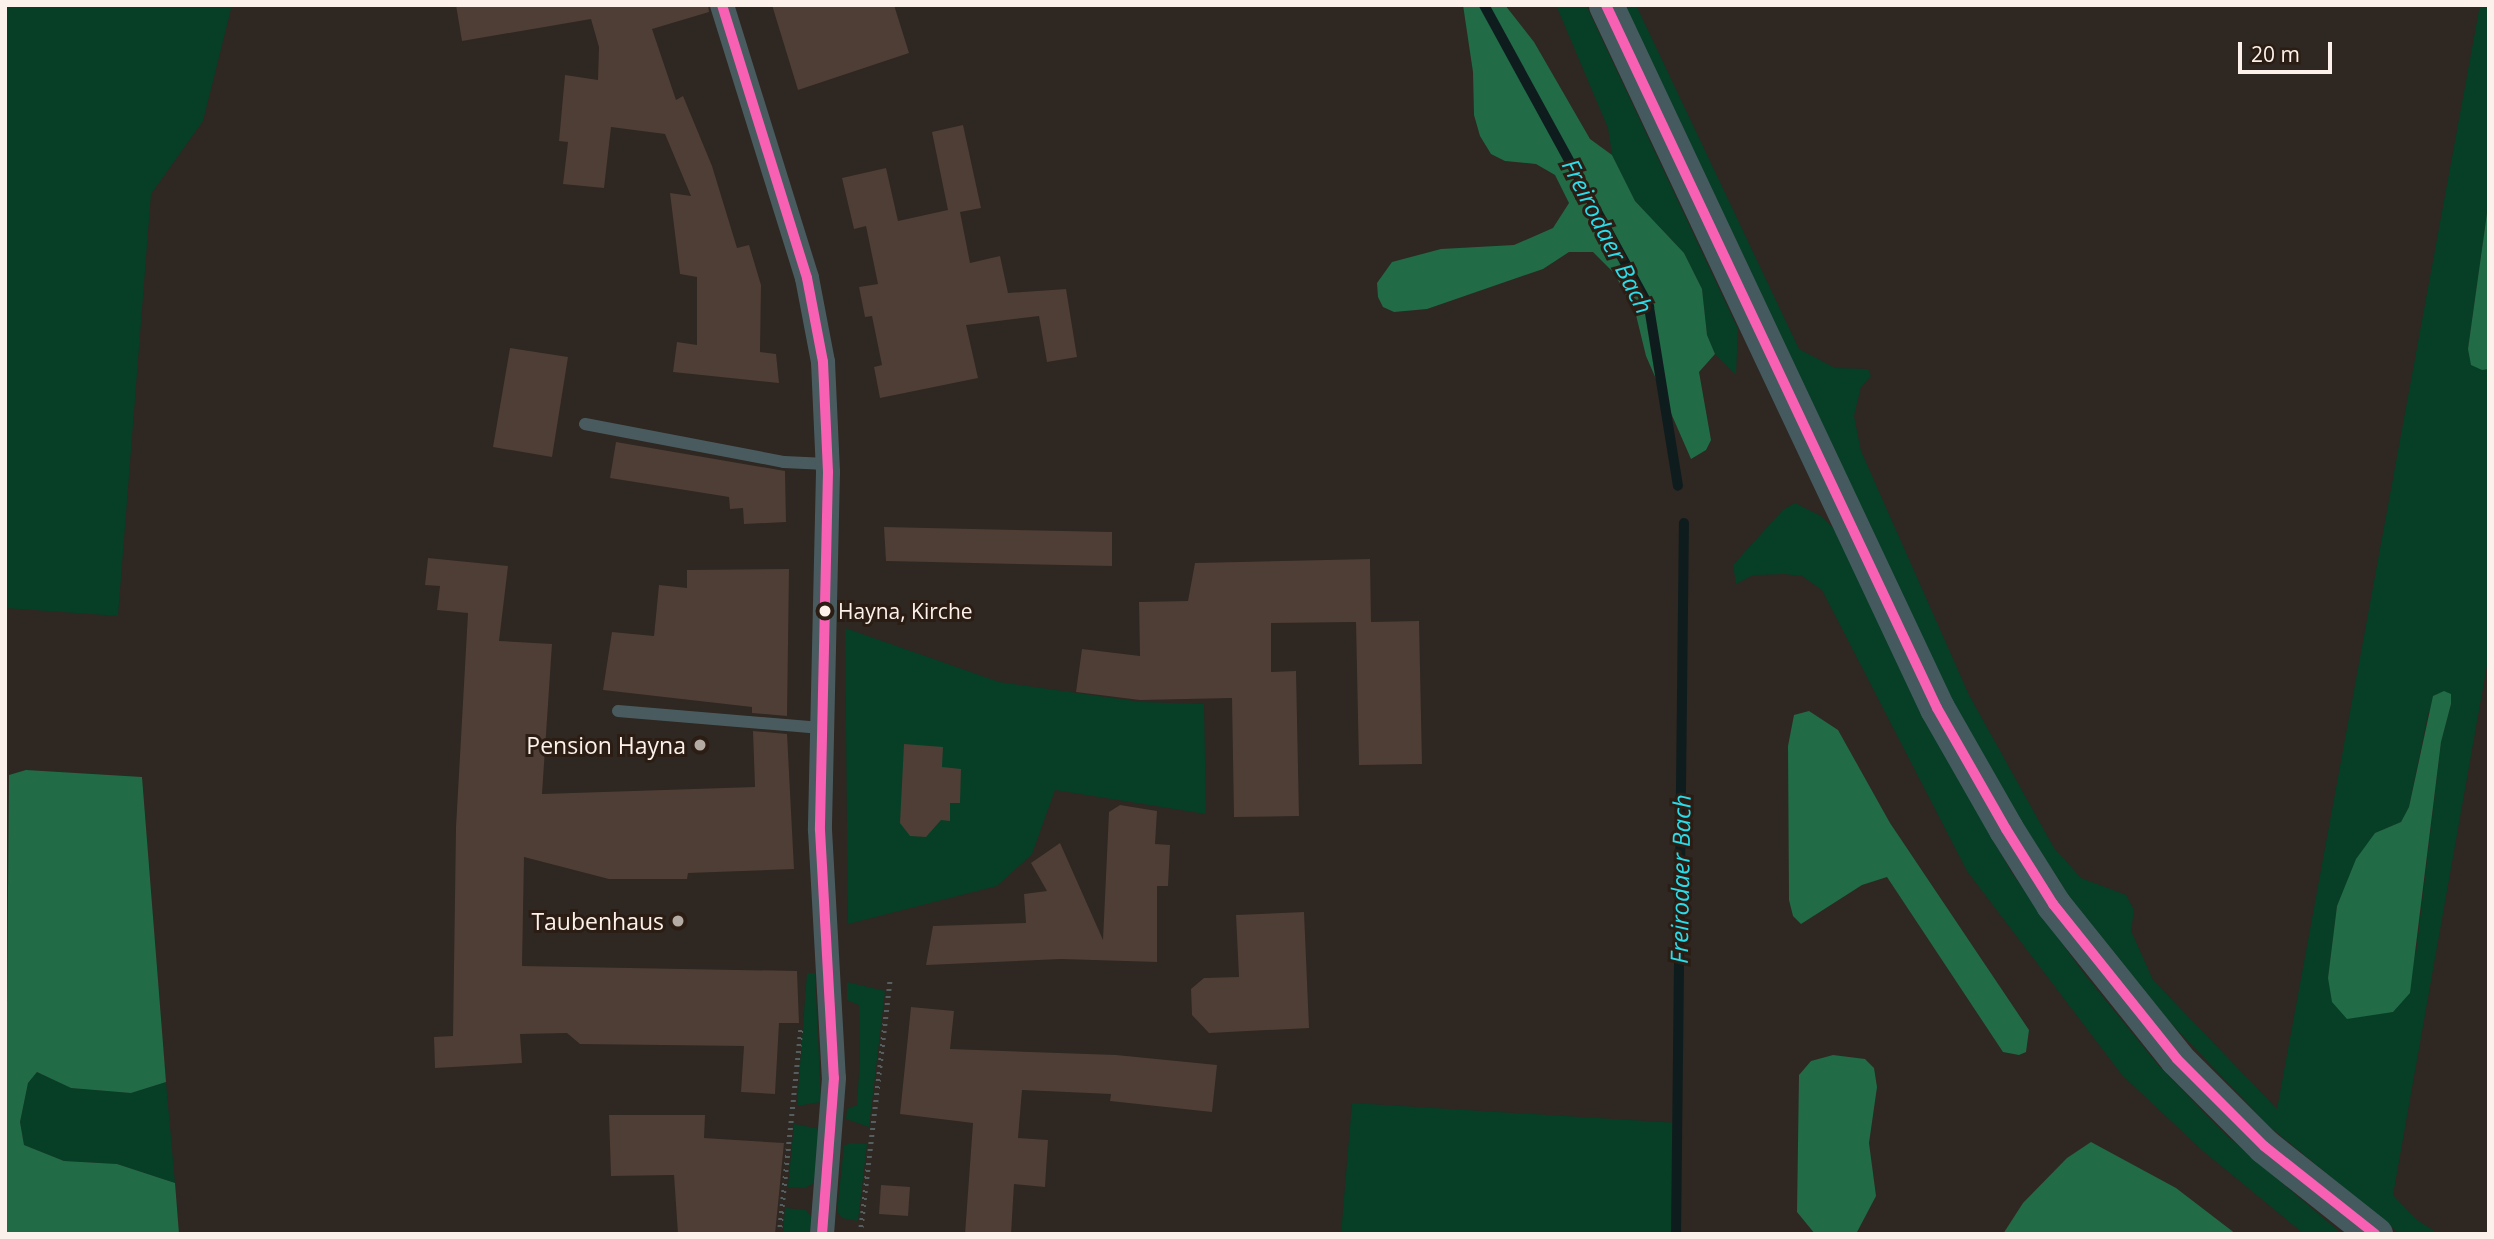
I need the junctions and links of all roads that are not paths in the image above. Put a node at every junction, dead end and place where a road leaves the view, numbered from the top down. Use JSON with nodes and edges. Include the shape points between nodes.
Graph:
{"nodes":[{"id":1,"x":722,"y":5,"type":"edge"},
{"id":2,"x":1606,"y":5,"type":"edge"},
{"id":3,"x":585,"y":424,"type":"dead end"},
{"id":4,"x":827,"y":464,"type":"junction"},
{"id":5,"x":618,"y":711,"type":"dead end"},
{"id":6,"x":821,"y":728,"type":"junction"},
{"id":7,"x":822,"y":1234,"type":"edge"},
{"id":8,"x":2375,"y":1234,"type":"edge"}],
"edges":[{"from":1,"to":4,"type":"street","via":[[807,278],[823,362]]},
{"from":2,"to":8,"type":"main road","via":[[1937,708],[2053,904],[2177,1059],[2264,1146]]},
{"from":3,"to":4,"type":"lane","via":[[784,462]]},
{"from":4,"to":6,"type":"street"},
{"from":5,"to":6,"type":"lane"},
{"from":6,"to":7,"type":"street","via":[[820,830],[834,1078]]}]}
